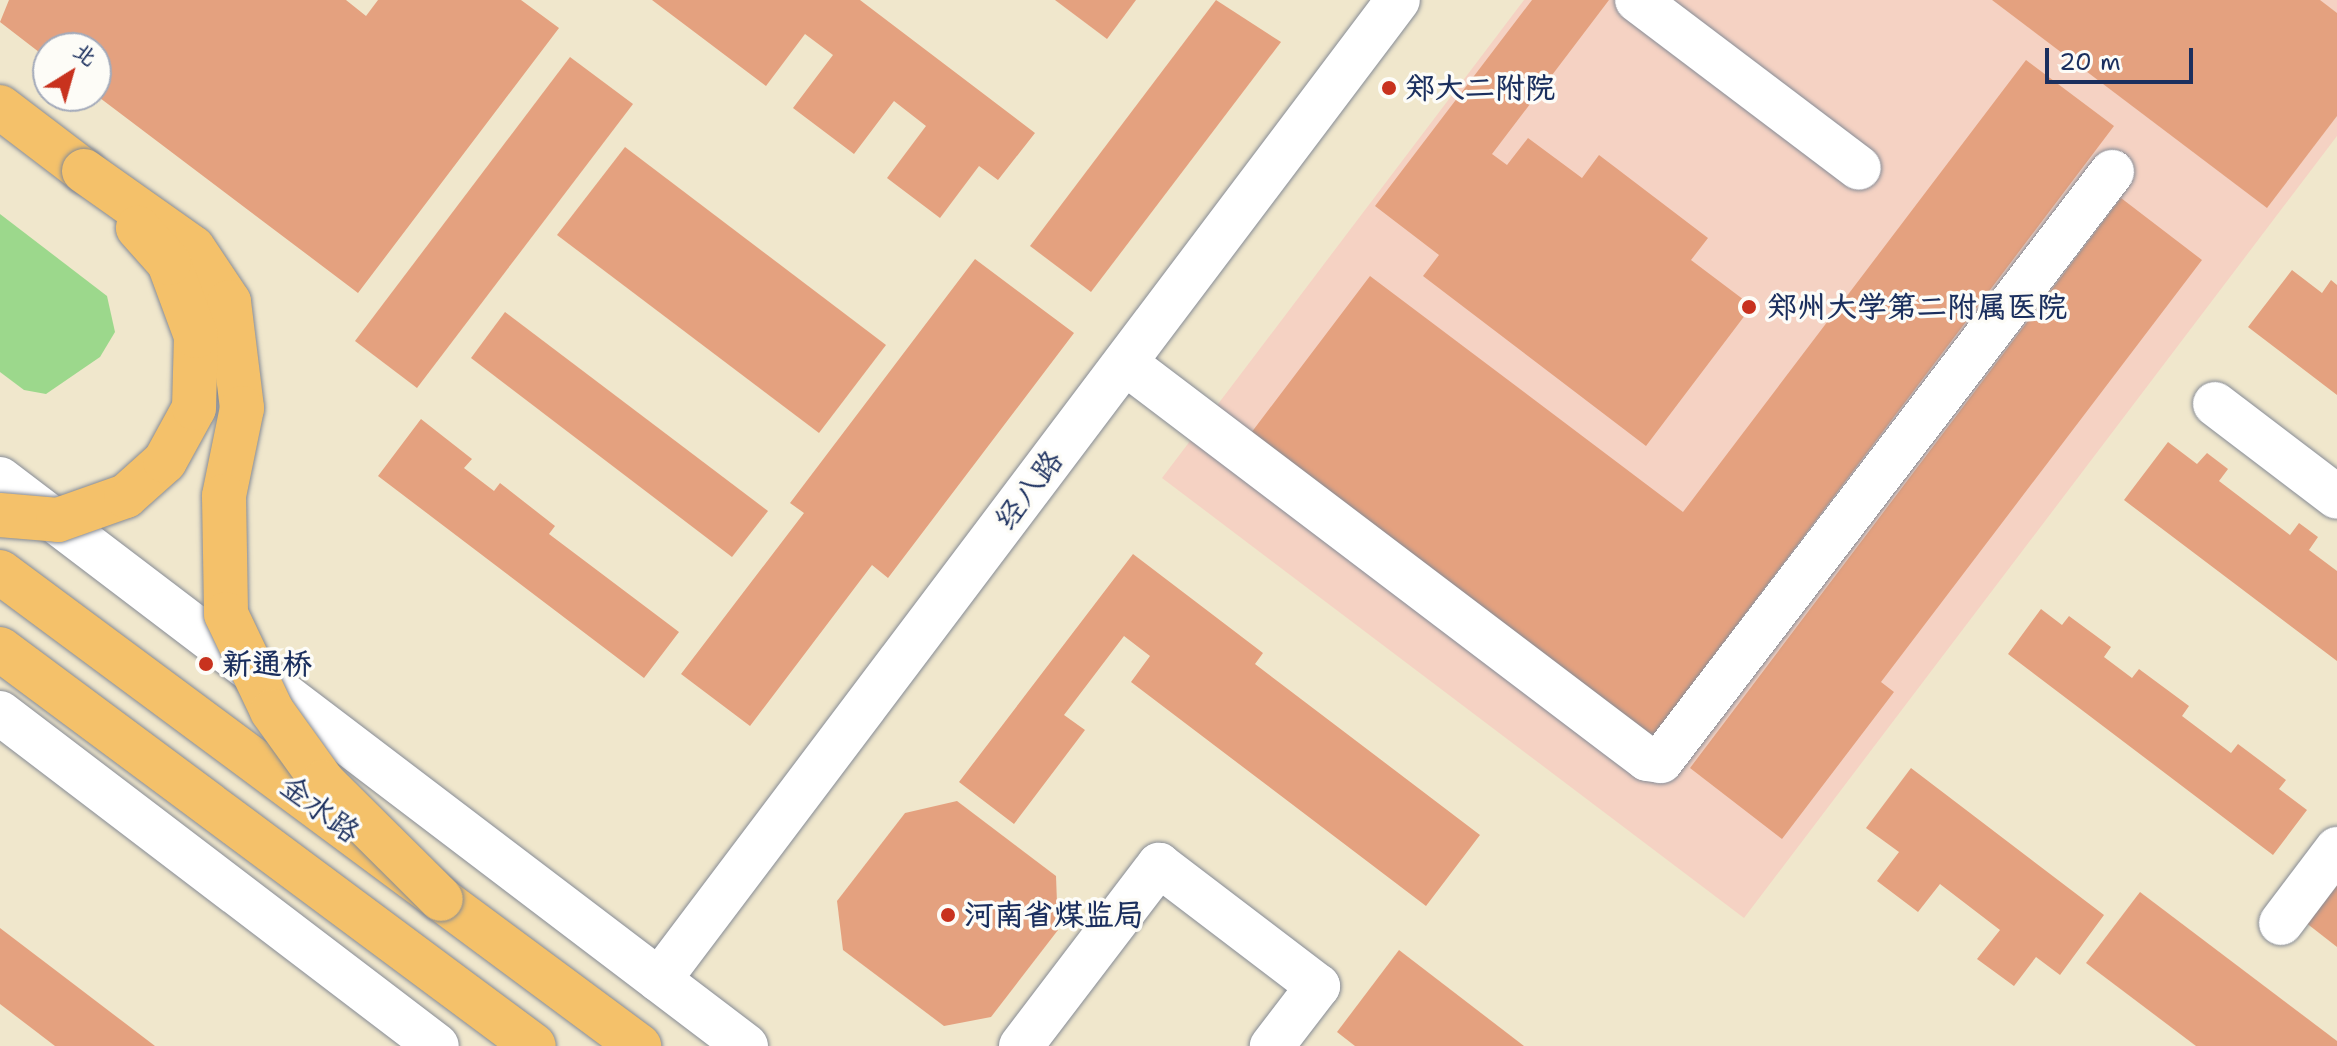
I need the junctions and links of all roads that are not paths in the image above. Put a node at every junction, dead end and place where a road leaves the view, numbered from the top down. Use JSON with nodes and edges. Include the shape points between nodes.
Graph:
{"nodes":[{"id":1,"x":1398,"y":0,"type":"edge"},
{"id":2,"x":1637,"y":0,"type":"edge"},
{"id":3,"x":0,"y":107,"type":"edge"},
{"id":4,"x":1859,"y":168,"type":"dead end"},
{"id":5,"x":84,"y":171,"type":"junction"},
{"id":6,"x":2112,"y":172,"type":"dead end"},
{"id":7,"x":1125,"y":363,"type":"junction"},
{"id":8,"x":2215,"y":404,"type":"dead end"},
{"id":9,"x":0,"y":479,"type":"edge"},
{"id":10,"x":2337,"y":497,"type":"edge"},
{"id":11,"x":0,"y":515,"type":"edge"},
{"id":12,"x":0,"y":572,"type":"edge"},
{"id":13,"x":0,"y":649,"type":"edge"},
{"id":14,"x":0,"y":713,"type":"edge"},
{"id":15,"x":2337,"y":849,"type":"edge"},
{"id":16,"x":441,"y":899,"type":"junction"},
{"id":17,"x":2281,"y":923,"type":"dead end"},
{"id":18,"x":659,"y":980,"type":"junction"},
{"id":19,"x":437,"y":1046,"type":"edge"},
{"id":20,"x":534,"y":1046,"type":"edge"},
{"id":21,"x":639,"y":1046,"type":"edge"},
{"id":22,"x":746,"y":1046,"type":"edge"},
{"id":23,"x":1021,"y":1046,"type":"edge"},
{"id":24,"x":1272,"y":1046,"type":"edge"}],
"edges":[{"from":1,"to":7,"type":"street","name":"经八路"},
{"from":2,"to":4,"type":"street"},
{"from":3,"to":5,"type":"main road"},
{"from":5,"to":11,"type":"main road","bridge":true,"via":[[169,263],[196,336],[194,408],[165,461],[126,496],[58,520]]},
{"from":5,"to":16,"type":"main road","bridge":true,"via":[[193,248],[229,302],[242,408],[224,496],[226,614],[272,711],[323,782]]},
{"from":6,"to":7,"type":"street","via":[[1661,761],[1647,759]]},
{"from":7,"to":18,"type":"street","name":"经八路"},
{"from":8,"to":10,"type":"street"},
{"from":9,"to":18,"type":"street"},
{"from":12,"to":16,"type":"main road","name":"金水路","bridge":true},
{"from":13,"to":20,"type":"main road","name":"金水路"},
{"from":14,"to":19,"type":"street"},
{"from":15,"to":17,"type":"street"},
{"from":16,"to":21,"type":"main road","name":"金水路"},
{"from":18,"to":22,"type":"street"},
{"from":23,"to":24,"type":"street","via":[[1159,865],[1318,986]]}]}
